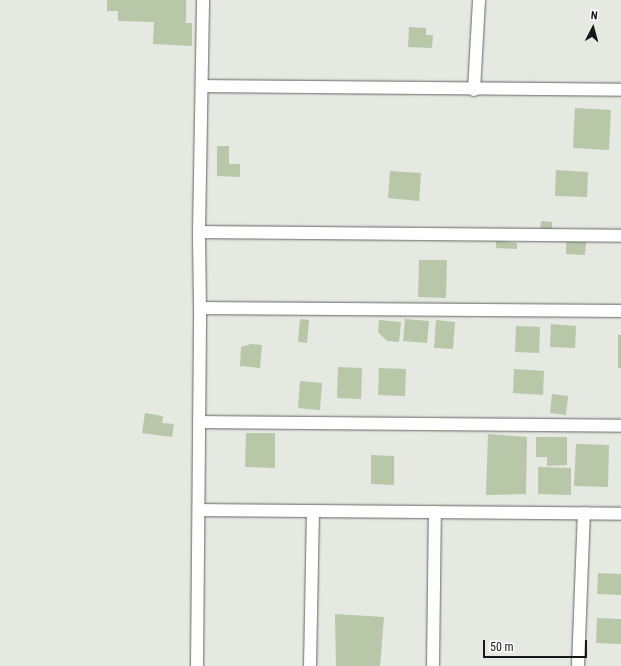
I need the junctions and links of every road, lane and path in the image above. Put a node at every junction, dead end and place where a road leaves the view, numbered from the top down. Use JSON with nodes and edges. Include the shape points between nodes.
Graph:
{"nodes":[{"id":1,"x":203,"y":0,"type":"edge"},
{"id":2,"x":479,"y":0,"type":"edge"},
{"id":3,"x":202,"y":86,"type":"junction"},
{"id":4,"x":474,"y":90,"type":"junction"},
{"id":5,"x":621,"y":90,"type":"edge"},
{"id":6,"x":199,"y":232,"type":"junction"},
{"id":7,"x":621,"y":236,"type":"edge"},
{"id":8,"x":200,"y":308,"type":"junction"},
{"id":9,"x":621,"y":311,"type":"edge"},
{"id":10,"x":199,"y":422,"type":"junction"},
{"id":11,"x":621,"y":426,"type":"edge"},
{"id":12,"x":199,"y":510,"type":"junction"},
{"id":13,"x":313,"y":511,"type":"junction"},
{"id":14,"x":435,"y":512,"type":"junction"},
{"id":15,"x":584,"y":513,"type":"junction"},
{"id":16,"x":621,"y":514,"type":"edge"},
{"id":17,"x":197,"y":666,"type":"edge"},
{"id":18,"x":310,"y":666,"type":"edge"},
{"id":19,"x":433,"y":666,"type":"edge"},
{"id":20,"x":578,"y":666,"type":"edge"}],
"edges":[{"from":1,"to":3,"type":"street"},
{"from":2,"to":4,"type":"street"},
{"from":3,"to":4,"type":"street"},
{"from":3,"to":6,"type":"street"},
{"from":4,"to":5,"type":"street"},
{"from":6,"to":7,"type":"street"},
{"from":6,"to":8,"type":"street"},
{"from":8,"to":9,"type":"street"},
{"from":8,"to":10,"type":"street"},
{"from":10,"to":11,"type":"street"},
{"from":10,"to":12,"type":"street"},
{"from":12,"to":13,"type":"street"},
{"from":12,"to":17,"type":"street"},
{"from":13,"to":14,"type":"street"},
{"from":13,"to":18,"type":"street"},
{"from":14,"to":15,"type":"street"},
{"from":14,"to":19,"type":"street"},
{"from":15,"to":16,"type":"street"},
{"from":15,"to":20,"type":"street"}]}
